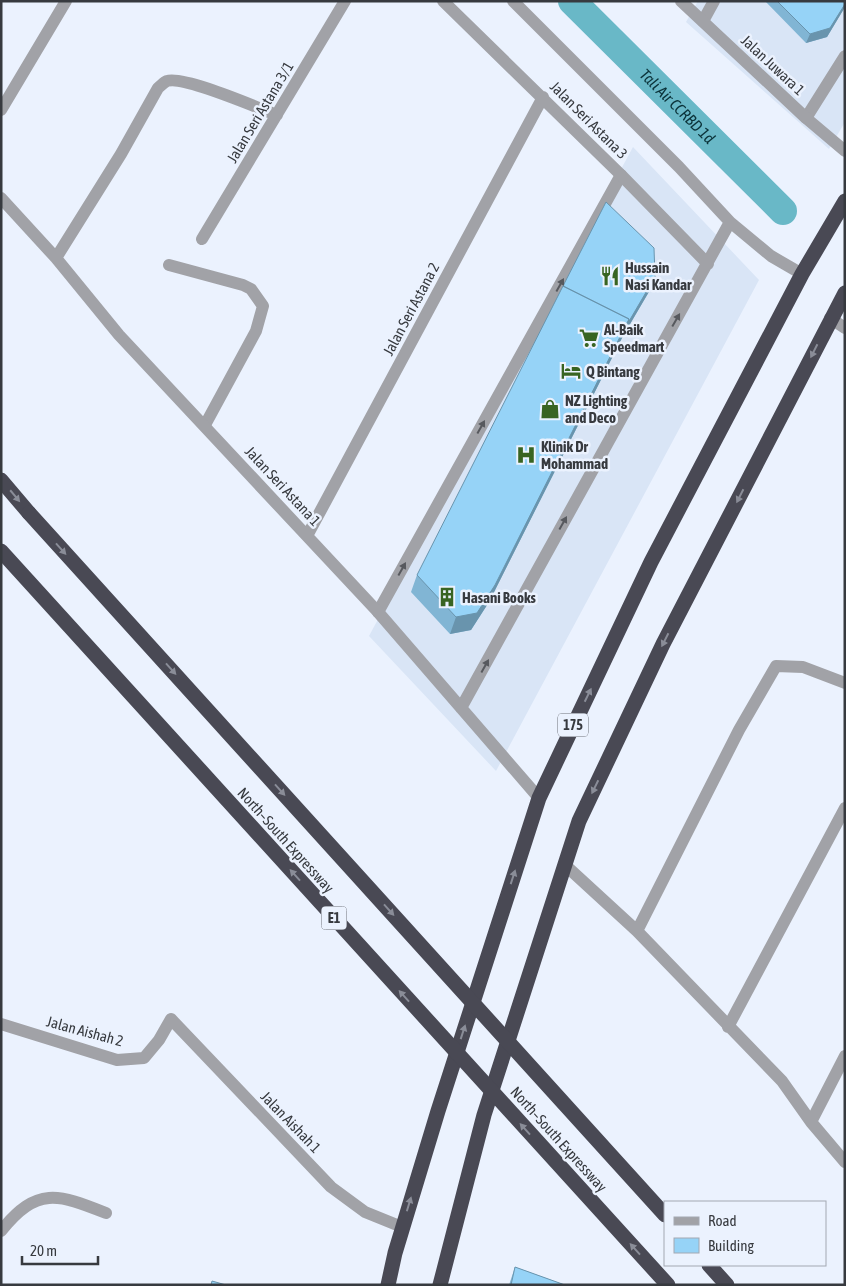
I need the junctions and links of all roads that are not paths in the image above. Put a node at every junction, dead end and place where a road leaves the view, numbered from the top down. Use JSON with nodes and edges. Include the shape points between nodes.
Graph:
{"nodes":[{"id":1,"x":66,"y":1,"type":"edge"},
{"id":2,"x":345,"y":1,"type":"edge"},
{"id":3,"x":444,"y":1,"type":"edge"},
{"id":4,"x":514,"y":1,"type":"edge"},
{"id":5,"x":681,"y":1,"type":"edge"},
{"id":6,"x":714,"y":1,"type":"edge"},
{"id":7,"x":703,"y":21,"type":"junction"},
{"id":8,"x":845,"y":56,"type":"edge"},
{"id":9,"x":543,"y":97,"type":"junction"},
{"id":10,"x":1,"y":110,"type":"edge"},
{"id":11,"x":277,"y":115,"type":"junction"},
{"id":12,"x":806,"y":118,"type":"junction"},
{"id":13,"x":845,"y":151,"type":"edge"},
{"id":14,"x":622,"y":175,"type":"junction"},
{"id":15,"x":1,"y":198,"type":"edge"},
{"id":16,"x":845,"y":200,"type":"edge"},
{"id":17,"x":730,"y":222,"type":"junction"},
{"id":18,"x":202,"y":239,"type":"dead end"},
{"id":19,"x":56,"y":258,"type":"junction"},
{"id":20,"x":708,"y":264,"type":"junction"},
{"id":21,"x":169,"y":265,"type":"dead end"},
{"id":22,"x":802,"y":274,"type":"junction"},
{"id":23,"x":845,"y":293,"type":"edge"},
{"id":24,"x":830,"y":318,"type":"junction"},
{"id":25,"x":845,"y":328,"type":"edge"},
{"id":26,"x":204,"y":425,"type":"junction"},
{"id":27,"x":1,"y":480,"type":"edge"},
{"id":28,"x":307,"y":536,"type":"junction"},
{"id":29,"x":1,"y":551,"type":"edge"},
{"id":30,"x":378,"y":612,"type":"junction"},
{"id":31,"x":845,"y":683,"type":"edge"},
{"id":32,"x":461,"y":708,"type":"junction"},
{"id":33,"x":539,"y":798,"type":"junction"},
{"id":34,"x":845,"y":808,"type":"edge"},
{"id":35,"x":564,"y":864,"type":"junction"},
{"id":36,"x":637,"y":931,"type":"junction"},
{"id":37,"x":171,"y":1019,"type":"joint"},
{"id":38,"x":1,"y":1024,"type":"edge"},
{"id":39,"x":728,"y":1027,"type":"junction"},
{"id":40,"x":845,"y":1056,"type":"edge"},
{"id":41,"x":812,"y":1122,"type":"junction"},
{"id":42,"x":845,"y":1162,"type":"edge"},
{"id":43,"x":106,"y":1213,"type":"dead end"},
{"id":44,"x":664,"y":1214,"type":"edge"},
{"id":45,"x":402,"y":1227,"type":"junction"},
{"id":46,"x":1,"y":1231,"type":"edge"},
{"id":47,"x":710,"y":1266,"type":"edge"},
{"id":48,"x":388,"y":1285,"type":"edge"},
{"id":49,"x":440,"y":1285,"type":"edge"},
{"id":50,"x":668,"y":1285,"type":"edge"},
{"id":51,"x":728,"y":1285,"type":"edge"}],
"edges":[{"from":1,"to":10,"type":"street"},
{"from":2,"to":11,"type":"street","name":"Jalan Seri Astana 3/1"},
{"from":3,"to":9,"type":"street","name":"Jalan Seri Astana 3"},
{"from":4,"to":17,"type":"street"},
{"from":5,"to":7,"type":"street","name":"Jalan Juwara 1"},
{"from":6,"to":7,"type":"street"},
{"from":7,"to":12,"type":"street","name":"Jalan Juwara 1"},
{"from":8,"to":12,"type":"street"},
{"from":9,"to":14,"type":"street","name":"Jalan Seri Astana 3"},
{"from":9,"to":28,"type":"street","name":"Jalan Seri Astana 2"},
{"from":11,"to":18,"type":"street","name":"Jalan Seri Astana 3/1"},
{"from":11,"to":19,"type":"street","via":[[181,80],[168,81],[158,88]]},
{"from":12,"to":13,"type":"street","name":"Jalan Juwara 1"},
{"from":14,"to":20,"type":"street","name":"Jalan Seri Astana 3"},
{"from":30,"to":14,"type":"street","one_way":true},
{"from":15,"to":19,"type":"street","name":"Jalan Seri Astana 1"},
{"from":16,"to":22,"type":"highway","number":"175"},
{"from":17,"to":20,"type":"street"},
{"from":17,"to":22,"type":"street","via":[[771,256]]},
{"from":19,"to":26,"type":"street","name":"Jalan Seri Astana 1","via":[[119,334]]},
{"from":32,"to":20,"type":"street","one_way":true},
{"from":21,"to":26,"type":"street","via":[[243,285],[251,289],[263,306],[256,331]]},
{"from":33,"to":22,"type":"highway","number":"175","one_way":true,"via":[[651,562]]},
{"from":23,"to":24,"type":"highway"},
{"from":24,"to":25,"type":"street"},
{"from":24,"to":35,"type":"highway","one_way":true,"via":[[663,644],[579,821]]},
{"from":26,"to":28,"type":"street","name":"Jalan Seri Astana 1"},
{"from":27,"to":44,"type":"highway","name":"North–South Expressway","one_way":true,"bridge":true},
{"from":28,"to":30,"type":"street","name":"Jalan Seri Astana 1"},
{"from":50,"to":29,"type":"highway","name":"North–South Expressway","number":"E1","one_way":true,"bridge":true},
{"from":30,"to":32,"type":"street","name":"Jalan Seri Astana 1"},
{"from":31,"to":36,"type":"street","via":[[803,667],[776,666],[738,730]]},
{"from":32,"to":33,"type":"street","name":"Jalan Seri Astana 1"},
{"from":45,"to":33,"type":"highway","number":"175","one_way":true},
{"from":34,"to":39,"type":"street"},
{"from":35,"to":36,"type":"street"},
{"from":35,"to":49,"type":"highway","via":[[484,1115]]},
{"from":36,"to":39,"type":"street"},
{"from":37,"to":38,"type":"street","name":"Jalan Aishah 2","via":[[144,1058],[117,1060]]},
{"from":37,"to":45,"type":"street","name":"Jalan Aishah 1","via":[[331,1187],[365,1212]]},
{"from":39,"to":41,"type":"street","via":[[782,1081]]},
{"from":40,"to":41,"type":"street"},
{"from":41,"to":42,"type":"street"},
{"from":43,"to":46,"type":"street","via":[[70,1198],[56,1196],[37,1200],[17,1211]]},
{"from":45,"to":48,"type":"highway","number":"175"},
{"from":47,"to":51,"type":"highway"}]}
